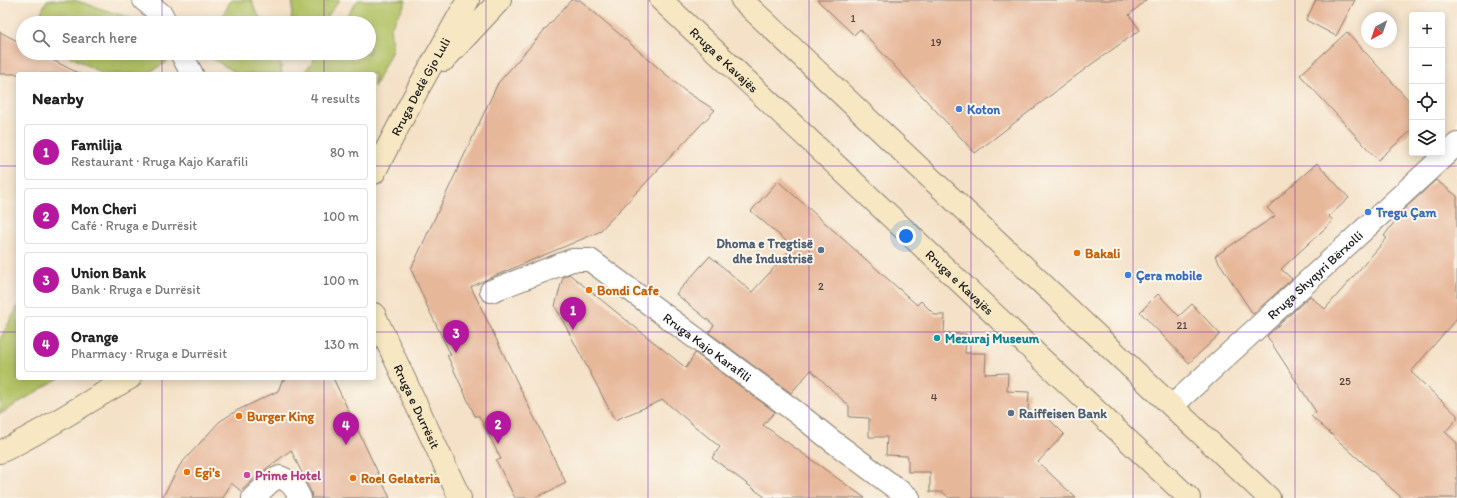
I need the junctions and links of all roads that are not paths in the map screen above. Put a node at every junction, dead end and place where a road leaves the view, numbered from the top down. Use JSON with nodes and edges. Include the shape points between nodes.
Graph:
{"nodes":[{"id":1,"x":144,"y":0,"type":"edge"},
{"id":2,"x":468,"y":0,"type":"edge"},
{"id":3,"x":500,"y":0,"type":"edge"},
{"id":4,"x":654,"y":0,"type":"edge"},
{"id":5,"x":742,"y":0,"type":"edge"},
{"id":6,"x":667,"y":6,"type":"edge"},
{"id":7,"x":162,"y":16,"type":"edge"},
{"id":8,"x":185,"y":60,"type":"edge"},
{"id":9,"x":191,"y":72,"type":"edge"},
{"id":10,"x":419,"y":88,"type":"junction"},
{"id":11,"x":1457,"y":144,"type":"edge"},
{"id":12,"x":376,"y":169,"type":"edge"},
{"id":13,"x":491,"y":291,"type":"dead end"},
{"id":14,"x":376,"y":318,"type":"edge"},
{"id":15,"x":376,"y":346,"type":"edge"},
{"id":16,"x":400,"y":370,"type":"junction"},
{"id":17,"x":126,"y":380,"type":"edge"},
{"id":18,"x":1172,"y":406,"type":"junction"},
{"id":19,"x":0,"y":452,"type":"edge"},
{"id":20,"x":253,"y":498,"type":"edge"},
{"id":21,"x":300,"y":498,"type":"edge"},
{"id":22,"x":460,"y":498,"type":"edge"},
{"id":23,"x":909,"y":498,"type":"edge"},
{"id":24,"x":1189,"y":498,"type":"edge"},
{"id":25,"x":1268,"y":498,"type":"edge"}],
"edges":[{"from":1,"to":7,"type":"street"},
{"from":2,"to":10,"type":"main road","name":"Rruga Dedë Gjo Luli"},
{"from":3,"to":10,"type":"main road"},
{"from":4,"to":6,"type":"main road","name":"Rruga e Kavajës"},
{"from":5,"to":18,"type":"main road"},
{"from":6,"to":24,"type":"main road","name":"Rruga e Kavajës"},
{"from":8,"to":9,"type":"street"},
{"from":10,"to":12,"type":"main road","name":"Rruga Dedë Gjo Luli"},
{"from":11,"to":18,"type":"street","name":"Rruga Shyqyri Bërxolli"},
{"from":13,"to":23,"type":"street","name":"Rruga Kajo Karafili","via":[[572,260],[590,260]]},
{"from":14,"to":16,"type":"main road","name":"Rruga e Durrësit"},
{"from":15,"to":16,"type":"main road"},
{"from":16,"to":22,"type":"main road","name":"Rruga e Durrësit"},
{"from":17,"to":19,"type":"main road","via":[[22,442]]},
{"from":18,"to":25,"type":"main road"},
{"from":20,"to":21,"type":"street","via":[[280,477],[295,487]]}]}
